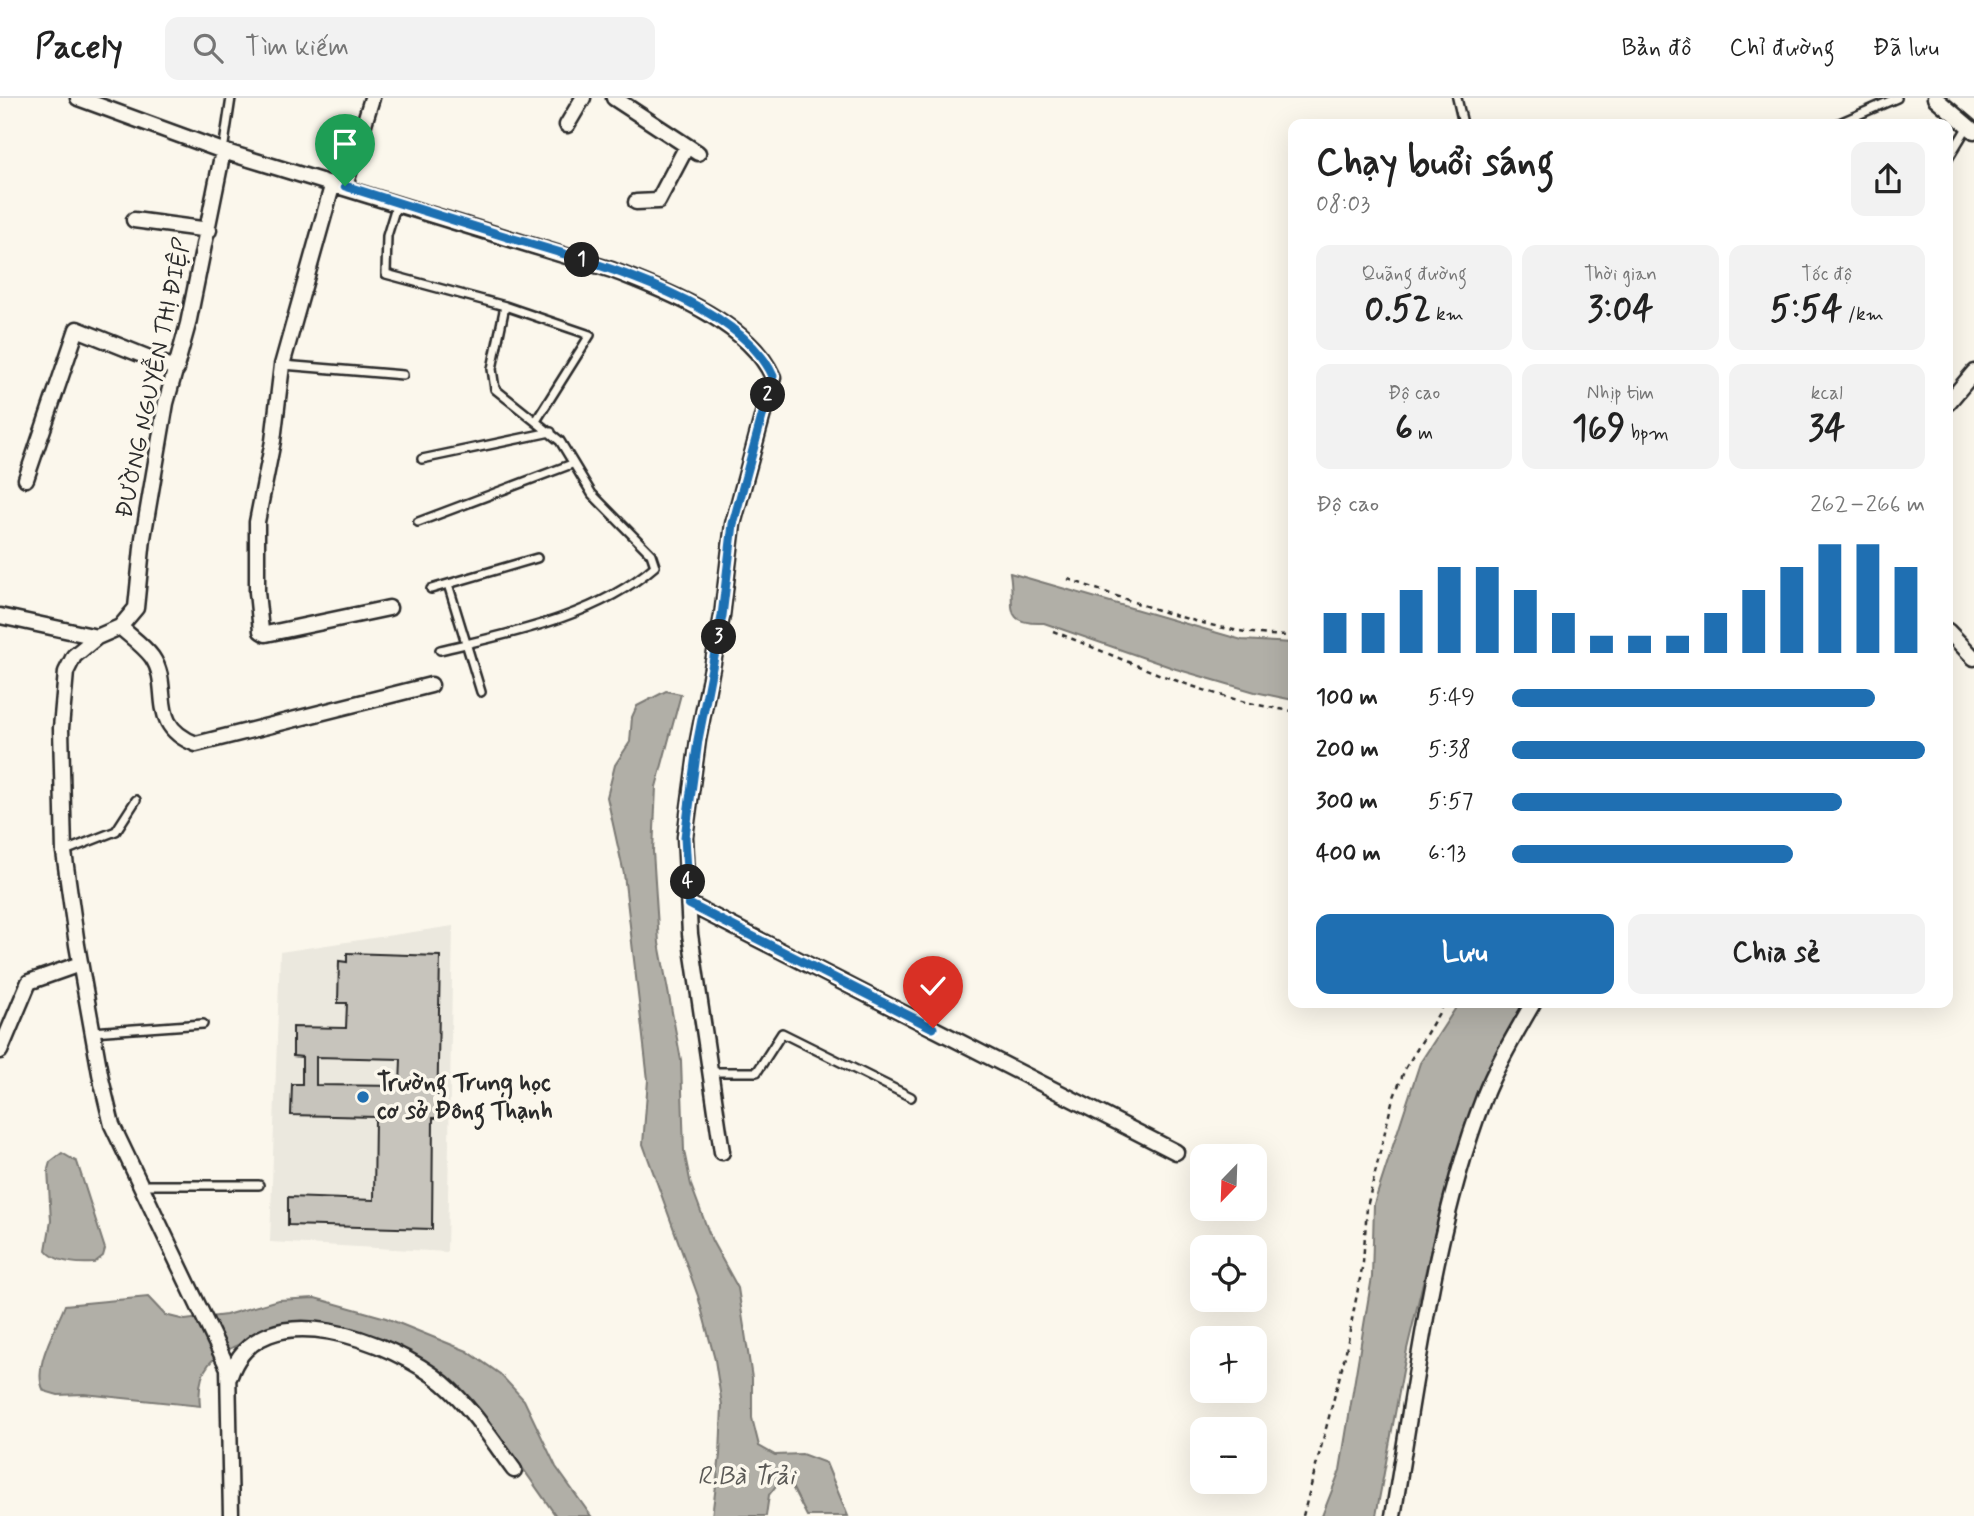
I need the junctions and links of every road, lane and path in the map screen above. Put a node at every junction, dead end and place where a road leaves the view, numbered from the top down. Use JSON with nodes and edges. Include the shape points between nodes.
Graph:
{"nodes":[{"id":1,"x":78,"y":98,"type":"edge"},
{"id":2,"x":231,"y":98,"type":"edge"},
{"id":3,"x":372,"y":98,"type":"edge"},
{"id":4,"x":583,"y":98,"type":"edge"},
{"id":5,"x":614,"y":98,"type":"edge"},
{"id":6,"x":1457,"y":98,"type":"edge"},
{"id":7,"x":1897,"y":98,"type":"edge"},
{"id":8,"x":1935,"y":98,"type":"edge"},
{"id":9,"x":101,"y":102,"type":"edge"},
{"id":10,"x":1462,"y":119,"type":"edge"},
{"id":11,"x":1849,"y":119,"type":"edge"},
{"id":12,"x":567,"y":125,"type":"dead end"},
{"id":13,"x":1971,"y":129,"type":"edge"},
{"id":14,"x":223,"y":151,"type":"junction"},
{"id":15,"x":1953,"y":152,"type":"edge"},
{"id":16,"x":339,"y":185,"type":"junction"},
{"id":17,"x":636,"y":202,"type":"dead end"},
{"id":18,"x":397,"y":203,"type":"junction"},
{"id":19,"x":134,"y":220,"type":"dead end"},
{"id":20,"x":209,"y":230,"type":"junction"},
{"id":21,"x":505,"y":306,"type":"junction"},
{"id":22,"x":282,"y":365,"type":"junction"},
{"id":23,"x":177,"y":369,"type":"junction"},
{"id":24,"x":402,"y":375,"type":"dead end"},
{"id":25,"x":1971,"y":382,"type":"edge"},
{"id":26,"x":1953,"y":398,"type":"edge"},
{"id":27,"x":536,"y":421,"type":"junction"},
{"id":28,"x":551,"y":432,"type":"junction"},
{"id":29,"x":422,"y":459,"type":"dead end"},
{"id":30,"x":572,"y":464,"type":"junction"},
{"id":31,"x":26,"y":479,"type":"dead end"},
{"id":32,"x":418,"y":522,"type":"dead end"},
{"id":33,"x":537,"y":558,"type":"dead end"},
{"id":34,"x":1068,"y":579,"type":"dead end"},
{"id":35,"x":448,"y":584,"type":"junction"},
{"id":36,"x":431,"y":589,"type":"dead end"},
{"id":37,"x":389,"y":608,"type":"dead end"},
{"id":38,"x":0,"y":616,"type":"edge"},
{"id":39,"x":120,"y":626,"type":"junction"},
{"id":40,"x":1052,"y":631,"type":"dead end"},
{"id":41,"x":1288,"y":636,"type":"edge"},
{"id":42,"x":1953,"y":636,"type":"edge"},
{"id":43,"x":97,"y":637,"type":"junction"},
{"id":44,"x":466,"y":644,"type":"junction"},
{"id":45,"x":440,"y":650,"type":"dead end"},
{"id":46,"x":1974,"y":658,"type":"edge"},
{"id":47,"x":430,"y":685,"type":"dead end"},
{"id":48,"x":481,"y":692,"type":"dead end"},
{"id":49,"x":1288,"y":710,"type":"edge"},
{"id":50,"x":136,"y":800,"type":"dead end"},
{"id":51,"x":64,"y":852,"type":"junction"},
{"id":52,"x":689,"y":904,"type":"junction"},
{"id":53,"x":80,"y":964,"type":"junction"},
{"id":54,"x":1442,"y":1008,"type":"edge"},
{"id":55,"x":1529,"y":1008,"type":"edge"},
{"id":56,"x":203,"y":1024,"type":"dead end"},
{"id":57,"x":92,"y":1032,"type":"junction"},
{"id":58,"x":0,"y":1051,"type":"edge"},
{"id":59,"x":710,"y":1072,"type":"junction"},
{"id":60,"x":911,"y":1097,"type":"dead end"},
{"id":61,"x":722,"y":1152,"type":"dead end"},
{"id":62,"x":1176,"y":1152,"type":"dead end"},
{"id":63,"x":140,"y":1185,"type":"junction"},
{"id":64,"x":259,"y":1185,"type":"dead end"},
{"id":65,"x":229,"y":1372,"type":"junction"},
{"id":66,"x":514,"y":1470,"type":"dead end"},
{"id":67,"x":231,"y":1516,"type":"edge"},
{"id":68,"x":1303,"y":1516,"type":"edge"},
{"id":69,"x":1393,"y":1516,"type":"edge"}],
"edges":[{"from":1,"to":9,"type":"street"},
{"from":2,"to":14,"type":"lane"},
{"from":3,"to":16,"type":"street"},
{"from":4,"to":12,"type":"street"},
{"from":5,"to":17,"type":"street","via":[[693,149],[658,201]]},
{"from":6,"to":10,"type":"lane"},
{"from":7,"to":11,"type":"lane"},
{"from":8,"to":13,"type":"street"},
{"from":9,"to":14,"type":"street"},
{"from":13,"to":15,"type":"lane"},
{"from":14,"to":16,"type":"street"},
{"from":14,"to":20,"type":"street","name":"ĐƯỜNG NGUYỄN THỊ ĐIỆP"},
{"from":16,"to":18,"type":"street"},
{"from":16,"to":22,"type":"street"},
{"from":18,"to":21,"type":"lane","via":[[387,236],[386,274]]},
{"from":18,"to":52,"type":"street","via":[[612,270],[672,294],[728,327],[764,358],[773,376],[733,524],[722,616],[698,740],[685,837]]},
{"from":19,"to":20,"type":"street"},
{"from":20,"to":23,"type":"street","name":"ĐƯỜNG NGUYỄN THỊ ĐIỆP"},
{"from":21,"to":27,"type":"lane","via":[[492,369],[495,389]]},
{"from":21,"to":27,"type":"lane","via":[[590,335]]},
{"from":22,"to":24,"type":"lane"},
{"from":22,"to":37,"type":"street","via":[[257,522],[261,631],[266,634]]},
{"from":23,"to":31,"type":"street","via":[[77,329]]},
{"from":23,"to":39,"type":"street","name":"ĐƯỜNG NGUYỄN THỊ ĐIỆP","via":[[166,403],[145,525],[136,608]]},
{"from":25,"to":26,"type":"street"},
{"from":27,"to":28,"type":"lane"},
{"from":28,"to":29,"type":"lane"},
{"from":28,"to":30,"type":"lane","via":[[561,440]]},
{"from":30,"to":32,"type":"lane"},
{"from":30,"to":44,"type":"lane","via":[[592,494],[650,554],[655,566],[604,601]]},
{"from":33,"to":35,"type":"lane"},
{"from":34,"to":41,"type":"path","via":[[1257,636]]},
{"from":35,"to":36,"type":"lane"},
{"from":35,"to":44,"type":"lane"},
{"from":38,"to":43,"type":"street"},
{"from":39,"to":43,"type":"street"},
{"from":39,"to":47,"type":"street","via":[[153,659],[166,718],[180,738],[196,744]]},
{"from":40,"to":49,"type":"path","via":[[1167,676],[1243,701]]},
{"from":42,"to":46,"type":"street"},
{"from":43,"to":51,"type":"street","via":[[74,656],[66,672],[61,728]]},
{"from":44,"to":45,"type":"lane"},
{"from":44,"to":48,"type":"lane"},
{"from":50,"to":51,"type":"lane","via":[[116,831]]},
{"from":51,"to":53,"type":"street"},
{"from":52,"to":59,"type":"street"},
{"from":52,"to":62,"type":"street"},
{"from":53,"to":57,"type":"street"},
{"from":53,"to":58,"type":"street","via":[[29,982]]},
{"from":54,"to":68,"type":"path","via":[[1405,1069],[1392,1102],[1367,1207],[1363,1263],[1345,1356]]},
{"from":55,"to":69,"type":"street","via":[[1485,1094],[1454,1195],[1431,1292]]},
{"from":56,"to":57,"type":"lane"},
{"from":57,"to":63,"type":"street","via":[[112,1125]]},
{"from":59,"to":60,"type":"lane","via":[[757,1072],[782,1033]]},
{"from":59,"to":61,"type":"street"},
{"from":63,"to":64,"type":"lane"},
{"from":63,"to":65,"type":"street"},
{"from":65,"to":66,"type":"street","via":[[252,1344],[289,1330],[310,1329],[366,1340],[442,1382],[474,1415]]},
{"from":65,"to":67,"type":"street"}]}
